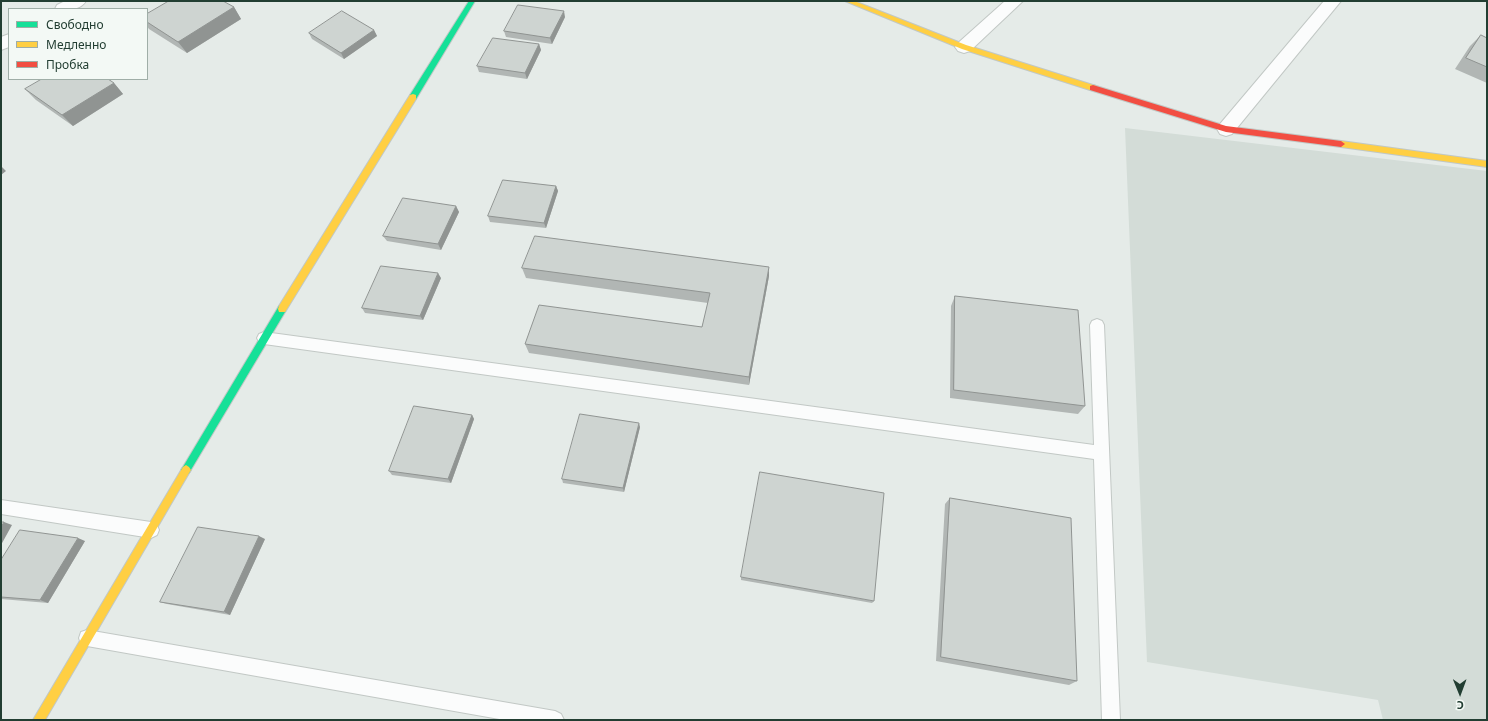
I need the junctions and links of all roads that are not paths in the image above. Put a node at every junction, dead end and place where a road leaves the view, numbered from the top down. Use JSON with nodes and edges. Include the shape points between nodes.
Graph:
{"nodes":[{"id":1,"x":78,"y":1,"type":"edge"},
{"id":2,"x":472,"y":1,"type":"edge"},
{"id":3,"x":848,"y":1,"type":"edge"},
{"id":4,"x":1015,"y":1,"type":"edge"},
{"id":5,"x":1333,"y":1,"type":"edge"},
{"id":6,"x":65,"y":8,"type":"edge"},
{"id":7,"x":964,"y":47,"type":"junction"},
{"id":8,"x":1226,"y":129,"type":"junction"},
{"id":9,"x":1487,"y":164,"type":"edge"},
{"id":10,"x":1097,"y":325,"type":"dead end"},
{"id":11,"x":264,"y":338,"type":"junction"},
{"id":12,"x":1101,"y":454,"type":"junction"},
{"id":13,"x":1,"y":507,"type":"edge"},
{"id":14,"x":151,"y":530,"type":"junction"},
{"id":15,"x":87,"y":638,"type":"junction"},
{"id":16,"x":39,"y":720,"type":"edge"},
{"id":17,"x":556,"y":720,"type":"edge"},
{"id":18,"x":1111,"y":720,"type":"edge"}],
"edges":[{"from":1,"to":6,"type":"street"},
{"from":2,"to":11,"type":"street"},
{"from":3,"to":7,"type":"street"},
{"from":4,"to":7,"type":"street"},
{"from":5,"to":8,"type":"street"},
{"from":7,"to":8,"type":"street"},
{"from":8,"to":9,"type":"street"},
{"from":10,"to":12,"type":"lane"},
{"from":11,"to":12,"type":"lane"},
{"from":11,"to":14,"type":"street"},
{"from":12,"to":18,"type":"lane"},
{"from":13,"to":14,"type":"lane"},
{"from":14,"to":15,"type":"street"},
{"from":15,"to":16,"type":"street"},
{"from":15,"to":17,"type":"lane"}]}
